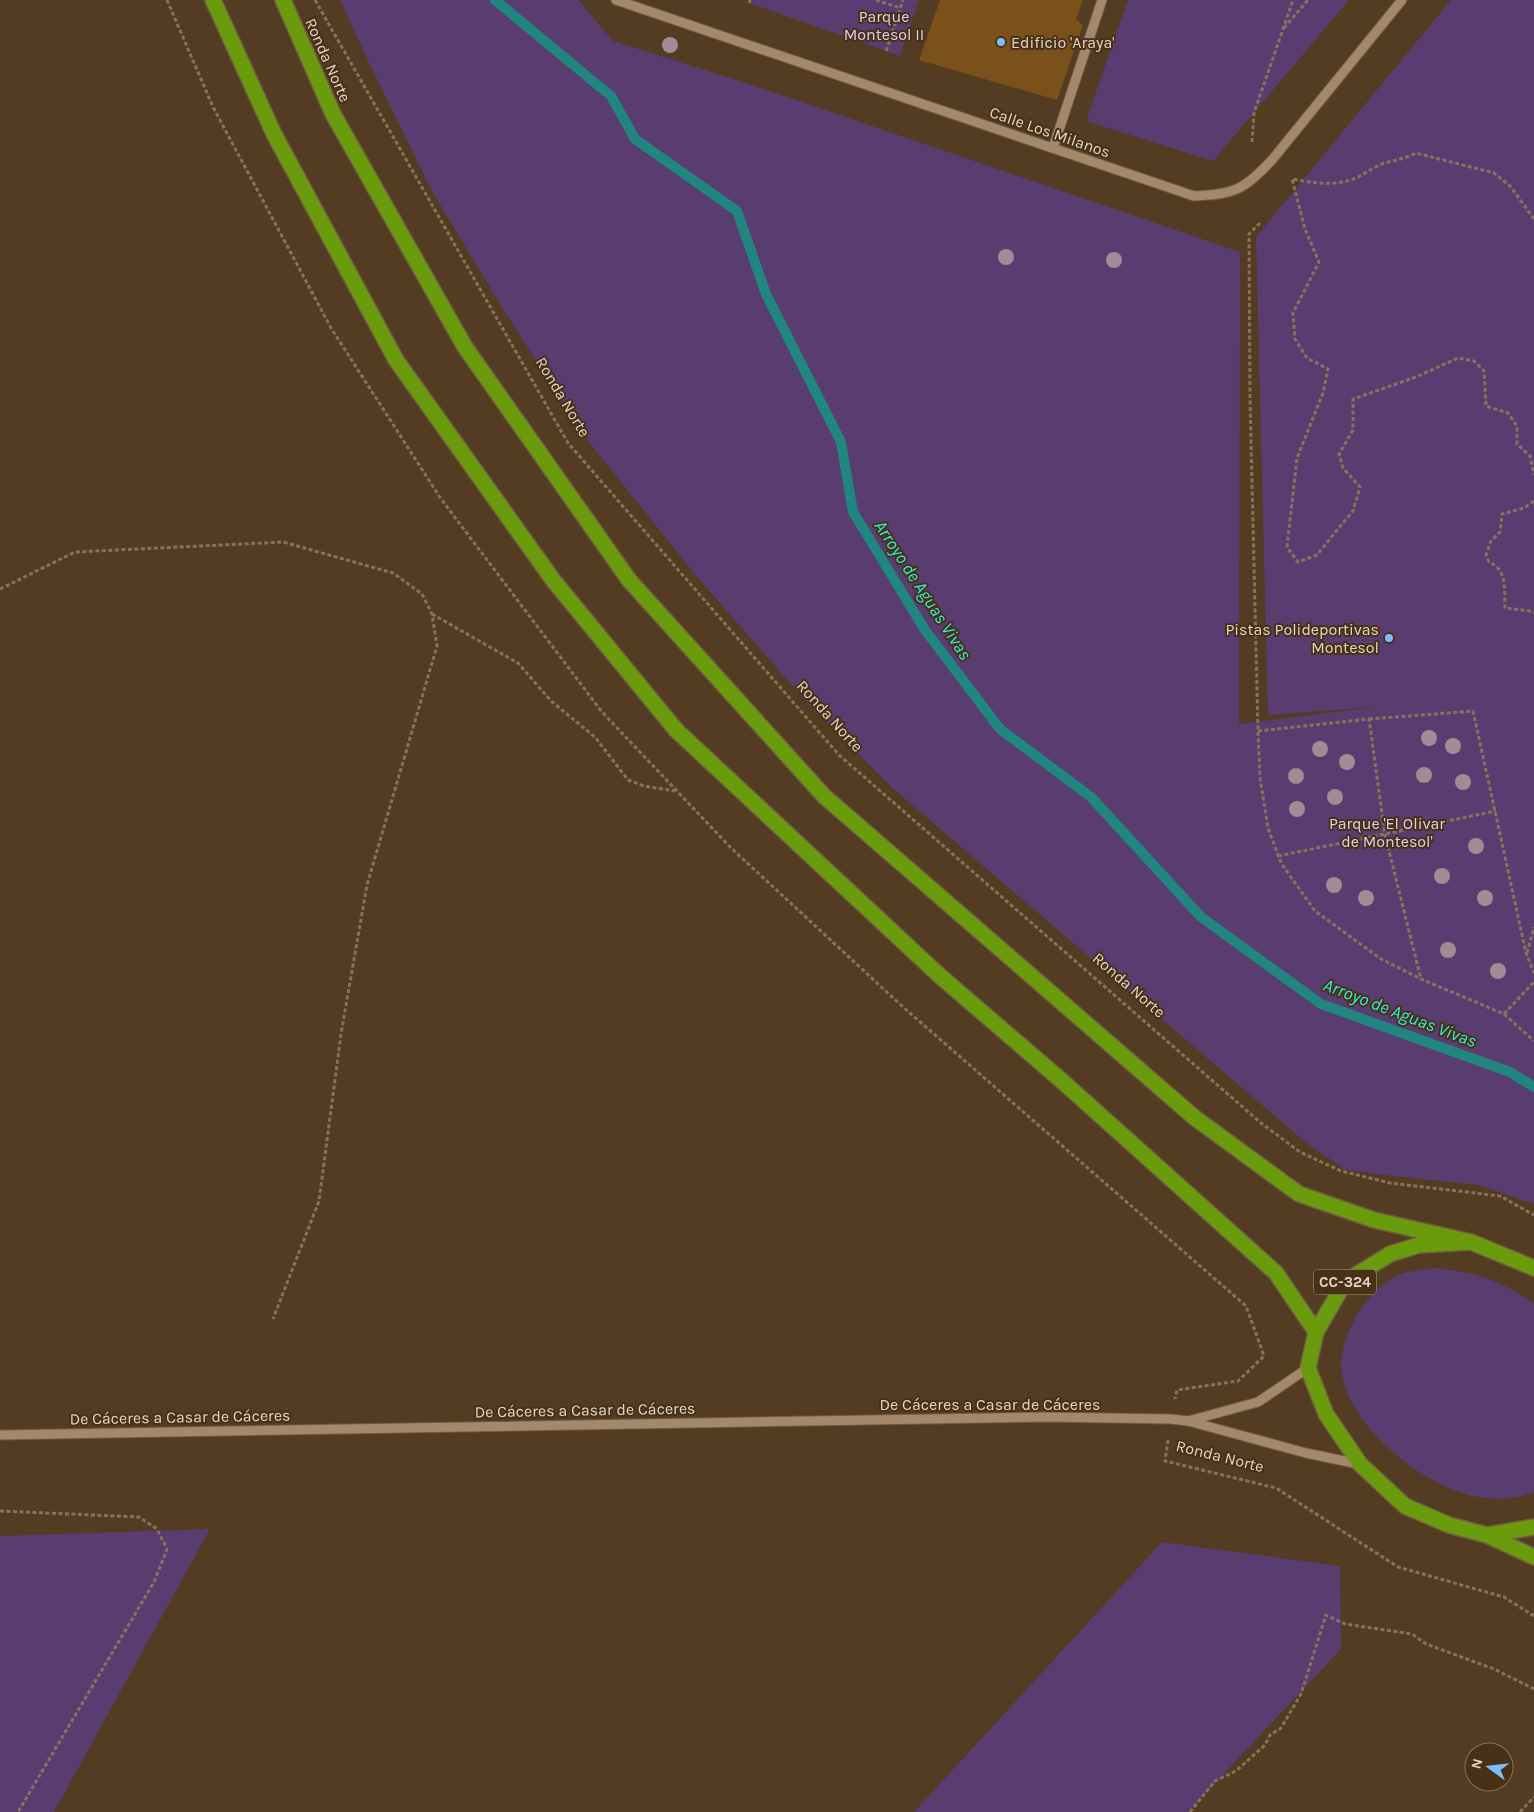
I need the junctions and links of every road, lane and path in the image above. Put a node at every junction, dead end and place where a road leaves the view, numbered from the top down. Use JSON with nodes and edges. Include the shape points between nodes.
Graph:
{"nodes":[{"id":1,"x":214,"y":0,"type":"edge"},
{"id":2,"x":283,"y":0,"type":"edge"},
{"id":3,"x":315,"y":0,"type":"edge"},
{"id":4,"x":616,"y":0,"type":"edge"},
{"id":5,"x":876,"y":0,"type":"edge"},
{"id":6,"x":903,"y":0,"type":"edge"},
{"id":7,"x":1102,"y":0,"type":"edge"},
{"id":8,"x":1293,"y":0,"type":"edge"},
{"id":9,"x":1308,"y":0,"type":"edge"},
{"id":10,"x":1402,"y":0,"type":"edge"},
{"id":11,"x":900,"y":8,"type":"junction"},
{"id":12,"x":1283,"y":30,"type":"junction"},
{"id":13,"x":886,"y":51,"type":"dead end"},
{"id":14,"x":1252,"y":142,"type":"dead end"},
{"id":15,"x":1053,"y":148,"type":"junction"},
{"id":16,"x":1534,"y":219,"type":"edge"},
{"id":17,"x":1260,"y":224,"type":"dead end"},
{"id":18,"x":1534,"y":475,"type":"edge"},
{"id":19,"x":1534,"y":501,"type":"edge"},
{"id":20,"x":0,"y":589,"type":"edge"},
{"id":21,"x":1534,"y":613,"type":"edge"},
{"id":22,"x":432,"y":614,"type":"junction"},
{"id":23,"x":1369,"y":719,"type":"junction"},
{"id":24,"x":1258,"y":731,"type":"junction"},
{"id":25,"x":677,"y":791,"type":"dead end"},
{"id":26,"x":1496,"y":811,"type":"junction"},
{"id":27,"x":1385,"y":835,"type":"junction"},
{"id":28,"x":1278,"y":856,"type":"junction"},
{"id":29,"x":1534,"y":928,"type":"edge"},
{"id":30,"x":1526,"y":953,"type":"junction"},
{"id":31,"x":1534,"y":974,"type":"edge"},
{"id":32,"x":1421,"y":979,"type":"junction"},
{"id":33,"x":1534,"y":982,"type":"edge"},
{"id":34,"x":1504,"y":1014,"type":"junction"},
{"id":35,"x":1534,"y":1041,"type":"edge"},
{"id":36,"x":1120,"y":1196,"type":"dead end"},
{"id":37,"x":1534,"y":1215,"type":"edge"},
{"id":38,"x":1471,"y":1242,"type":"junction"},
{"id":39,"x":1534,"y":1268,"type":"edge"},
{"id":40,"x":273,"y":1319,"type":"dead end"},
{"id":41,"x":1316,"y":1332,"type":"junction"},
{"id":42,"x":1308,"y":1368,"type":"junction"},
{"id":43,"x":1171,"y":1419,"type":"junction"},
{"id":44,"x":1188,"y":1421,"type":"junction"},
{"id":45,"x":0,"y":1435,"type":"edge"},
{"id":46,"x":1360,"y":1464,"type":"junction"},
{"id":47,"x":0,"y":1511,"type":"edge"},
{"id":48,"x":1534,"y":1527,"type":"edge"},
{"id":49,"x":1487,"y":1534,"type":"junction"},
{"id":50,"x":1534,"y":1557,"type":"edge"},
{"id":51,"x":1534,"y":1616,"type":"edge"},
{"id":52,"x":1534,"y":1689,"type":"edge"},
{"id":53,"x":1534,"y":1797,"type":"edge"},
{"id":54,"x":18,"y":1812,"type":"edge"},
{"id":55,"x":1190,"y":1812,"type":"edge"},
{"id":56,"x":1520,"y":1812,"type":"edge"}],
"edges":[{"from":1,"to":41,"type":"highway","via":[[274,134],[396,360],[553,580],[676,730],[940,976],[1276,1273]]},
{"from":2,"to":38,"type":"highway","name":"Ronda Norte","via":[[333,114],[465,347],[629,580],[824,796],[1195,1118],[1299,1194],[1374,1220]]},
{"from":3,"to":37,"type":"path","name":"Ronda Norte","via":[[568,443],[839,754],[1261,1124],[1300,1152],[1341,1171],[1390,1183],[1500,1196]]},
{"from":4,"to":15,"type":"street","name":"Calle Los Milanos"},
{"from":5,"to":11,"type":"path"},
{"from":6,"to":11,"type":"path"},
{"from":7,"to":15,"type":"street"},
{"from":8,"to":12,"type":"path"},
{"from":9,"to":12,"type":"path"},
{"from":10,"to":15,"type":"street","name":"Calle Los Milanos","via":[[1249,184],[1221,195],[1194,196]]},
{"from":11,"to":13,"type":"path"},
{"from":12,"to":14,"type":"path","via":[[1254,113]]},
{"from":16,"to":18,"type":"path","via":[[1510,186],[1494,173],[1416,153],[1341,183],[1292,180],[1305,229],[1319,262],[1293,312],[1295,339],[1307,358],[1328,369],[1323,393],[1297,458],[1287,547],[1298,562],[1317,556],[1353,511],[1360,487],[1344,468],[1339,454],[1353,430],[1353,399],[1458,358],[1474,361],[1484,372],[1486,406],[1508,412],[1517,426],[1517,444],[1530,456]]},
{"from":17,"to":24,"type":"path","via":[[1249,234]]},
{"from":19,"to":21,"type":"path","via":[[1524,508],[1502,514],[1500,532],[1490,541],[1486,555],[1503,575],[1505,608]]},
{"from":20,"to":22,"type":"path","via":[[75,552],[283,542],[392,573],[422,594]]},
{"from":22,"to":25,"type":"path","via":[[518,663],[551,701],[595,737],[628,780]]},
{"from":22,"to":40,"type":"path","via":[[436,646],[367,885],[341,1034],[319,1201]]},
{"from":23,"to":24,"type":"path"},
{"from":23,"to":26,"type":"path","via":[[1473,711]]},
{"from":23,"to":27,"type":"path"},
{"from":24,"to":28,"type":"path","via":[[1260,778],[1268,828]]},
{"from":26,"to":27,"type":"path"},
{"from":26,"to":30,"type":"path"},
{"from":27,"to":28,"type":"path"},
{"from":27,"to":32,"type":"path"},
{"from":28,"to":32,"type":"path","via":[[1315,911],[1381,959]]},
{"from":29,"to":30,"type":"path"},
{"from":30,"to":31,"type":"path"},
{"from":32,"to":34,"type":"path"},
{"from":33,"to":34,"type":"path"},
{"from":34,"to":35,"type":"path"},
{"from":36,"to":43,"type":"path","name":"Ronda Norte","via":[[1246,1306],[1264,1356],[1238,1381],[1177,1390]]},
{"from":38,"to":39,"type":"highway","name":"Ronda Norte","number":"CC-324"},
{"from":38,"to":41,"type":"highway","name":"Ronda Norte","number":"CC-324","via":[[1420,1244],[1390,1254],[1345,1282]]},
{"from":41,"to":42,"type":"highway","name":"Ronda Norte","number":"CC-324"},
{"from":42,"to":44,"type":"street","via":[[1258,1402]]},
{"from":42,"to":46,"type":"highway","via":[[1326,1414]]},
{"from":43,"to":44,"type":"street","name":"De Cáceres a Casar de Cáceres"},
{"from":43,"to":45,"type":"street","name":"De Cáceres a Casar de Cáceres","via":[[1024,1417]]},
{"from":43,"to":51,"type":"path","name":"Ronda Norte","via":[[1165,1461],[1276,1488],[1398,1567],[1504,1597]]},
{"from":44,"to":46,"type":"street","via":[[1306,1454]]},
{"from":46,"to":49,"type":"highway","via":[[1405,1506],[1449,1525]]},
{"from":47,"to":54,"type":"path","via":[[139,1517],[158,1530],[167,1548],[154,1582]]},
{"from":48,"to":49,"type":"highway"},
{"from":49,"to":50,"type":"highway"},
{"from":52,"to":55,"type":"path","via":[[1494,1669],[1426,1644],[1412,1634],[1345,1624],[1326,1615],[1301,1694],[1281,1728],[1270,1735],[1265,1746],[1236,1771],[1215,1781]]},
{"from":53,"to":56,"type":"path"}]}
